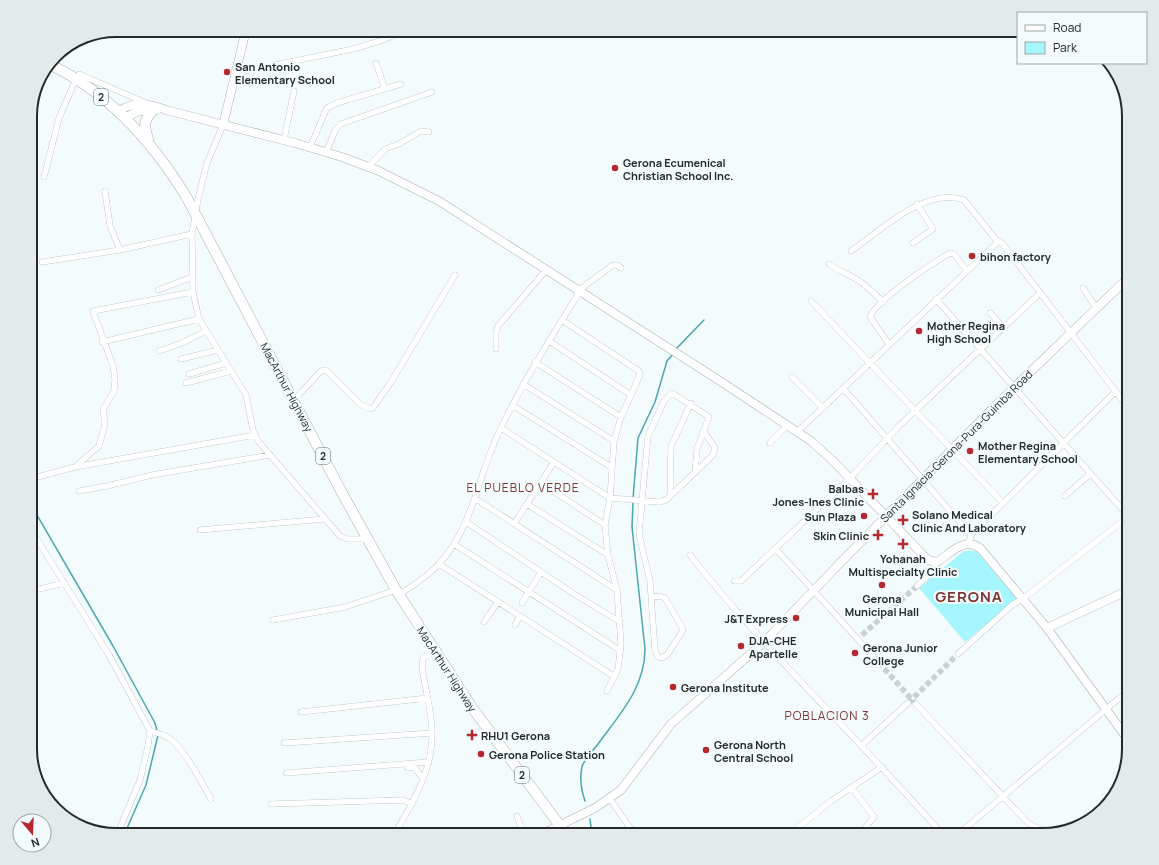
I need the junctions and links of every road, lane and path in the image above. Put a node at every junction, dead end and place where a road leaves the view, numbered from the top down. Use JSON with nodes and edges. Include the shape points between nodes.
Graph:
{"nodes":[{"id":1,"x":244,"y":37,"type":"edge"},
{"id":2,"x":390,"y":37,"type":"edge"},
{"id":3,"x":376,"y":62,"type":"dead end"},
{"id":4,"x":55,"y":66,"type":"edge"},
{"id":5,"x":236,"y":73,"type":"junction"},
{"id":6,"x":78,"y":77,"type":"junction"},
{"id":7,"x":401,"y":84,"type":"dead end"},
{"id":8,"x":385,"y":89,"type":"junction"},
{"id":9,"x":294,"y":91,"type":"dead end"},
{"id":10,"x":432,"y":92,"type":"dead end"},
{"id":11,"x":151,"y":107,"type":"junction"},
{"id":12,"x":122,"y":114,"type":"junction"},
{"id":13,"x":223,"y":125,"type":"junction"},
{"id":14,"x":429,"y":132,"type":"dead end"},
{"id":15,"x":284,"y":140,"type":"junction"},
{"id":16,"x":149,"y":143,"type":"junction"},
{"id":17,"x":310,"y":147,"type":"junction"},
{"id":18,"x":326,"y":152,"type":"junction"},
{"id":19,"x":368,"y":166,"type":"junction"},
{"id":20,"x":44,"y":177,"type":"dead end"},
{"id":21,"x":105,"y":191,"type":"dead end"},
{"id":22,"x":917,"y":204,"type":"junction"},
{"id":23,"x":196,"y":217,"type":"junction"},
{"id":24,"x":192,"y":234,"type":"junction"},
{"id":25,"x":998,"y":242,"type":"junction"},
{"id":26,"x":913,"y":243,"type":"dead end"},
{"id":27,"x":120,"y":250,"type":"junction"},
{"id":28,"x":851,"y":251,"type":"dead end"},
{"id":29,"x":42,"y":262,"type":"dead end"},
{"id":30,"x":829,"y":264,"type":"dead end"},
{"id":31,"x":621,"y":268,"type":"dead end"},
{"id":32,"x":547,"y":269,"type":"junction"},
{"id":33,"x":967,"y":271,"type":"junction"},
{"id":34,"x":455,"y":275,"type":"dead end"},
{"id":35,"x":192,"y":277,"type":"junction"},
{"id":36,"x":1122,"y":284,"type":"edge"},
{"id":37,"x":1083,"y":288,"type":"dead end"},
{"id":38,"x":158,"y":290,"type":"dead end"},
{"id":39,"x":580,"y":291,"type":"junction"},
{"id":40,"x":193,"y":292,"type":"junction"},
{"id":41,"x":1040,"y":293,"type":"junction"},
{"id":42,"x":936,"y":299,"type":"junction"},
{"id":43,"x":811,"y":301,"type":"dead end"},
{"id":44,"x":883,"y":302,"type":"junction"},
{"id":45,"x":1096,"y":308,"type":"junction"},
{"id":46,"x":990,"y":313,"type":"dead end"},
{"id":47,"x":199,"y":319,"type":"junction"},
{"id":48,"x":562,"y":320,"type":"junction"},
{"id":49,"x":1003,"y":327,"type":"junction"},
{"id":50,"x":206,"y":332,"type":"junction"},
{"id":51,"x":1070,"y":332,"type":"junction"},
{"id":52,"x":548,"y":341,"type":"junction"},
{"id":53,"x":102,"y":342,"type":"junction"},
{"id":54,"x":889,"y":344,"type":"junction"},
{"id":55,"x":979,"y":349,"type":"junction"},
{"id":56,"x":218,"y":350,"type":"junction"},
{"id":57,"x":496,"y":350,"type":"dead end"},
{"id":58,"x":159,"y":351,"type":"dead end"},
{"id":59,"x":181,"y":359,"type":"dead end"},
{"id":60,"x":535,"y":362,"type":"junction"},
{"id":61,"x":226,"y":363,"type":"junction"},
{"id":62,"x":869,"y":363,"type":"junction"},
{"id":63,"x":231,"y":371,"type":"junction"},
{"id":64,"x":189,"y":374,"type":"dead end"},
{"id":65,"x":792,"y":377,"type":"dead end"},
{"id":66,"x":186,"y":383,"type":"dead end"},
{"id":67,"x":523,"y":384,"type":"junction"},
{"id":68,"x":1014,"y":387,"type":"junction"},
{"id":69,"x":843,"y":388,"type":"junction"},
{"id":70,"x":1116,"y":391,"type":"junction"},
{"id":71,"x":631,"y":394,"type":"junction"},
{"id":72,"x":1122,"y":399,"type":"edge"},
{"id":73,"x":294,"y":400,"type":"junction"},
{"id":74,"x":691,"y":404,"type":"junction"},
{"id":75,"x":512,"y":405,"type":"junction"},
{"id":76,"x":822,"y":407,"type":"junction"},
{"id":77,"x":915,"y":412,"type":"junction"},
{"id":78,"x":621,"y":417,"type":"junction"},
{"id":79,"x":787,"y":425,"type":"junction"},
{"id":80,"x":501,"y":428,"type":"junction"},
{"id":81,"x":704,"y":432,"type":"junction"},
{"id":82,"x":797,"y":432,"type":"junction"},
{"id":83,"x":255,"y":435,"type":"junction"},
{"id":84,"x":887,"y":438,"type":"junction"},
{"id":85,"x":614,"y":441,"type":"junction"},
{"id":86,"x":770,"y":443,"type":"dead end"},
{"id":87,"x":1062,"y":443,"type":"junction"},
{"id":88,"x":952,"y":449,"type":"junction"},
{"id":89,"x":270,"y":455,"type":"junction"},
{"id":90,"x":554,"y":462,"type":"junction"},
{"id":91,"x":75,"y":467,"type":"junction"},
{"id":92,"x":611,"y":467,"type":"junction"},
{"id":93,"x":695,"y":473,"type":"junction"},
{"id":94,"x":1090,"y":474,"type":"junction"},
{"id":95,"x":37,"y":478,"type":"edge"},
{"id":96,"x":850,"y":478,"type":"junction"},
{"id":97,"x":922,"y":480,"type":"junction"},
{"id":98,"x":541,"y":483,"type":"junction"},
{"id":99,"x":79,"y":491,"type":"dead end"},
{"id":100,"x":670,"y":496,"type":"junction"},
{"id":101,"x":1065,"y":496,"type":"dead end"},
{"id":102,"x":610,"y":498,"type":"junction"},
{"id":103,"x":476,"y":499,"type":"junction"},
{"id":104,"x":641,"y":501,"type":"junction"},
{"id":105,"x":1003,"y":503,"type":"junction"},
{"id":106,"x":527,"y":504,"type":"junction"},
{"id":107,"x":1122,"y":508,"type":"edge"},
{"id":108,"x":886,"y":516,"type":"junction"},
{"id":109,"x":324,"y":519,"type":"junction"},
{"id":110,"x":1122,"y":521,"type":"edge"},
{"id":111,"x":466,"y":522,"type":"junction"},
{"id":112,"x":514,"y":524,"type":"junction"},
{"id":113,"x":605,"y":525,"type":"junction"},
{"id":114,"x":200,"y":530,"type":"dead end"},
{"id":115,"x":971,"y":535,"type":"junction"},
{"id":116,"x":37,"y":539,"type":"edge"},
{"id":117,"x":367,"y":539,"type":"junction"},
{"id":118,"x":969,"y":543,"type":"junction"},
{"id":119,"x":454,"y":544,"type":"junction"},
{"id":120,"x":775,"y":548,"type":"junction"},
{"id":121,"x":608,"y":555,"type":"junction"},
{"id":122,"x":690,"y":556,"type":"dead end"},
{"id":123,"x":937,"y":562,"type":"junction"},
{"id":124,"x":439,"y":564,"type":"junction"},
{"id":125,"x":541,"y":572,"type":"junction"},
{"id":126,"x":734,"y":581,"type":"dead end"},
{"id":127,"x":65,"y":583,"type":"junction"},
{"id":128,"x":917,"y":586,"type":"tunnel mouth"},
{"id":129,"x":37,"y":589,"type":"edge"},
{"id":130,"x":616,"y":590,"type":"junction"},
{"id":131,"x":814,"y":590,"type":"junction"},
{"id":132,"x":398,"y":592,"type":"junction"},
{"id":133,"x":529,"y":593,"type":"junction"},
{"id":134,"x":1122,"y":593,"type":"edge"},
{"id":135,"x":652,"y":597,"type":"junction"},
{"id":136,"x":1024,"y":598,"type":"junction"},
{"id":137,"x":498,"y":602,"type":"junction"},
{"id":138,"x":522,"y":603,"type":"dead end"},
{"id":139,"x":520,"y":616,"type":"junction"},
{"id":140,"x":273,"y":620,"type":"dead end"},
{"id":141,"x":484,"y":622,"type":"dead end"},
{"id":142,"x":620,"y":622,"type":"junction"},
{"id":143,"x":515,"y":625,"type":"dead end"},
{"id":144,"x":1047,"y":628,"type":"junction"},
{"id":145,"x":765,"y":642,"type":"junction"},
{"id":146,"x":435,"y":651,"type":"junction"},
{"id":147,"x":621,"y":651,"type":"junction"},
{"id":148,"x":958,"y":654,"type":"tunnel mouth"},
{"id":149,"x":873,"y":656,"type":"tunnel mouth"},
{"id":150,"x":615,"y":677,"type":"junction"},
{"id":151,"x":607,"y":692,"type":"dead end"},
{"id":152,"x":1122,"y":695,"type":"edge"},
{"id":153,"x":428,"y":698,"type":"junction"},
{"id":154,"x":908,"y":703,"type":"tunnel mouth"},
{"id":155,"x":916,"y":704,"type":"tunnel mouth"},
{"id":156,"x":1106,"y":708,"type":"junction"},
{"id":157,"x":301,"y":712,"type":"dead end"},
{"id":158,"x":150,"y":731,"type":"junction"},
{"id":159,"x":1122,"y":731,"type":"edge"},
{"id":160,"x":432,"y":733,"type":"junction"},
{"id":161,"x":284,"y":743,"type":"dead end"},
{"id":162,"x":862,"y":745,"type":"junction"},
{"id":163,"x":429,"y":762,"type":"junction"},
{"id":164,"x":400,"y":765,"type":"junction"},
{"id":165,"x":882,"y":767,"type":"junction"},
{"id":166,"x":286,"y":773,"type":"dead end"},
{"id":167,"x":423,"y":779,"type":"junction"},
{"id":168,"x":852,"y":788,"type":"junction"},
{"id":169,"x":1003,"y":796,"type":"junction"},
{"id":170,"x":211,"y":799,"type":"dead end"},
{"id":171,"x":610,"y":799,"type":"junction"},
{"id":172,"x":271,"y":804,"type":"dead end"},
{"id":173,"x":412,"y":804,"type":"junction"},
{"id":174,"x":517,"y":816,"type":"dead end"},
{"id":175,"x":559,"y":825,"type":"junction"},
{"id":176,"x":120,"y":828,"type":"edge"},
{"id":177,"x":398,"y":828,"type":"edge"},
{"id":178,"x":521,"y":828,"type":"edge"},
{"id":179,"x":553,"y":828,"type":"edge"},
{"id":180,"x":561,"y":828,"type":"edge"},
{"id":181,"x":630,"y":828,"type":"edge"},
{"id":182,"x":798,"y":828,"type":"edge"},
{"id":183,"x":865,"y":828,"type":"edge"},
{"id":184,"x":937,"y":828,"type":"edge"},
{"id":185,"x":965,"y":828,"type":"edge"},
{"id":186,"x":1039,"y":828,"type":"edge"}],
"edges":[{"from":1,"to":5,"type":"main road"},
{"from":2,"to":5,"type":"street","via":[[353,49]]},
{"from":3,"to":8,"type":"street"},
{"from":4,"to":6,"type":"highway","name":"MacArthur Highway","number":"2"},
{"from":5,"to":13,"type":"main road"},
{"from":6,"to":11,"type":"street"},
{"from":6,"to":12,"type":"highway","name":"MacArthur Highway","number":"2"},
{"from":6,"to":20,"type":"street","via":[[60,118]]},
{"from":7,"to":8,"type":"street"},
{"from":8,"to":17,"type":"street","via":[[326,108]]},
{"from":9,"to":15,"type":"street"},
{"from":10,"to":18,"type":"street","via":[[341,124],[336,129]]},
{"from":11,"to":12,"type":"main road"},
{"from":11,"to":13,"type":"main road"},
{"from":11,"to":16,"type":"highway","via":[[144,123]]},
{"from":12,"to":16,"type":"highway","name":"MacArthur Highway","number":"2"},
{"from":13,"to":15,"type":"main road"},
{"from":13,"to":23,"type":"street","via":[[202,176]]},
{"from":14,"to":19,"type":"street","via":[[421,131],[399,144],[385,148]]},
{"from":15,"to":17,"type":"main road"},
{"from":16,"to":23,"type":"highway","name":"MacArthur Highway","number":"2","via":[[175,179]]},
{"from":17,"to":18,"type":"main road"},
{"from":18,"to":19,"type":"main road"},
{"from":19,"to":32,"type":"main road","via":[[439,201]]},
{"from":21,"to":27,"type":"street","via":[[110,226]]},
{"from":22,"to":25,"type":"street","via":[[948,198],[964,200]]},
{"from":22,"to":26,"type":"street","via":[[933,229]]},
{"from":22,"to":28,"type":"street"},
{"from":23,"to":24,"type":"street"},
{"from":23,"to":73,"type":"highway","name":"MacArthur Highway","number":"2"},
{"from":24,"to":27,"type":"street"},
{"from":24,"to":35,"type":"street"},
{"from":25,"to":33,"type":"street"},
{"from":25,"to":41,"type":"street","via":[[1002,243]]},
{"from":27,"to":29,"type":"street"},
{"from":30,"to":44,"type":"street","via":[[840,273],[852,277]]},
{"from":31,"to":39,"type":"street","via":[[613,266]]},
{"from":32,"to":39,"type":"main road"},
{"from":32,"to":57,"type":"street","via":[[498,326]]},
{"from":33,"to":42,"type":"street"},
{"from":33,"to":44,"type":"street","via":[[954,254],[950,253],[910,279]]},
{"from":34,"to":73,"type":"street","via":[[373,408],[369,409],[360,404],[326,370]]},
{"from":35,"to":38,"type":"street"},
{"from":35,"to":40,"type":"street"},
{"from":36,"to":45,"type":"main road","name":"Santa Ignacia-Gerona-Pura-Guimba Road"},
{"from":37,"to":45,"type":"street"},
{"from":39,"to":48,"type":"street"},
{"from":39,"to":79,"type":"main road"},
{"from":40,"to":47,"type":"street"},
{"from":40,"to":53,"type":"street","via":[[93,311]]},
{"from":41,"to":49,"type":"street"},
{"from":41,"to":51,"type":"street"},
{"from":42,"to":54,"type":"street"},
{"from":42,"to":55,"type":"street"},
{"from":43,"to":62,"type":"street"},
{"from":44,"to":54,"type":"street","via":[[870,317]]},
{"from":45,"to":51,"type":"main road","name":"Santa Ignacia-Gerona-Pura-Guimba Road"},
{"from":46,"to":49,"type":"street"},
{"from":47,"to":50,"type":"street"},
{"from":47,"to":53,"type":"street"},
{"from":48,"to":52,"type":"street"},
{"from":48,"to":71,"type":"street","via":[[640,373]]},
{"from":49,"to":55,"type":"street"},
{"from":50,"to":56,"type":"street"},
{"from":50,"to":58,"type":"street"},
{"from":51,"to":68,"type":"main road","name":"Santa Ignacia-Gerona-Pura-Guimba Road"},
{"from":51,"to":70,"type":"street"},
{"from":52,"to":60,"type":"street"},
{"from":52,"to":71,"type":"street"},
{"from":53,"to":91,"type":"street","via":[[114,371],[115,386],[103,410],[105,424],[99,446]]},
{"from":54,"to":62,"type":"street"},
{"from":55,"to":68,"type":"street"},
{"from":55,"to":77,"type":"street"},
{"from":56,"to":59,"type":"street"},
{"from":56,"to":61,"type":"street"},
{"from":60,"to":67,"type":"street"},
{"from":60,"to":78,"type":"street"},
{"from":61,"to":63,"type":"street"},
{"from":61,"to":64,"type":"street"},
{"from":62,"to":69,"type":"street"},
{"from":62,"to":77,"type":"street"},
{"from":63,"to":66,"type":"street"},
{"from":63,"to":83,"type":"street","via":[[246,395]]},
{"from":65,"to":76,"type":"street"},
{"from":67,"to":75,"type":"street"},
{"from":67,"to":85,"type":"street"},
{"from":68,"to":87,"type":"street"},
{"from":68,"to":88,"type":"main road","name":"Santa Ignacia-Gerona-Pura-Guimba Road"},
{"from":69,"to":76,"type":"street"},
{"from":69,"to":84,"type":"street"},
{"from":70,"to":72,"type":"street"},
{"from":70,"to":87,"type":"street"},
{"from":71,"to":78,"type":"street"},
{"from":73,"to":117,"type":"highway","name":"MacArthur Highway","number":"2"},
{"from":74,"to":81,"type":"street","via":[[709,417]]},
{"from":74,"to":100,"type":"street","via":[[671,446]]},
{"from":74,"to":104,"type":"street","via":[[676,394],[669,394],[654,420],[646,449]]},
{"from":75,"to":80,"type":"street"},
{"from":75,"to":92,"type":"street"},
{"from":76,"to":82,"type":"street"},
{"from":77,"to":84,"type":"street"},
{"from":77,"to":88,"type":"street"},
{"from":78,"to":85,"type":"street"},
{"from":79,"to":82,"type":"main road"},
{"from":79,"to":86,"type":"street"},
{"from":80,"to":90,"type":"street"},
{"from":80,"to":103,"type":"street"},
{"from":81,"to":93,"type":"street","via":[[697,449]]},
{"from":81,"to":93,"type":"street","via":[[714,446],[715,452]]},
{"from":82,"to":96,"type":"main road","via":[[821,449]]},
{"from":83,"to":89,"type":"street"},
{"from":83,"to":91,"type":"street"},
{"from":84,"to":96,"type":"street"},
{"from":84,"to":97,"type":"street"},
{"from":85,"to":92,"type":"street"},
{"from":87,"to":94,"type":"street"},
{"from":87,"to":105,"type":"street"},
{"from":88,"to":97,"type":"main road","name":"Santa Ignacia-Gerona-Pura-Guimba Road"},
{"from":88,"to":105,"type":"street"},
{"from":89,"to":99,"type":"street","via":[[152,475]]},
{"from":89,"to":109,"type":"street"},
{"from":90,"to":98,"type":"street"},
{"from":90,"to":102,"type":"street"},
{"from":91,"to":95,"type":"street"},
{"from":92,"to":102,"type":"street"},
{"from":93,"to":100,"type":"street"},
{"from":94,"to":101,"type":"street"},
{"from":94,"to":107,"type":"street"},
{"from":96,"to":108,"type":"main road"},
{"from":96,"to":120,"type":"street"},
{"from":97,"to":108,"type":"main road","name":"Santa Ignacia-Gerona-Pura-Guimba Road"},
{"from":97,"to":115,"type":"street"},
{"from":98,"to":106,"type":"street"},
{"from":98,"to":113,"type":"street"},
{"from":100,"to":104,"type":"street","via":[[661,502]]},
{"from":102,"to":104,"type":"street"},
{"from":102,"to":113,"type":"street"},
{"from":103,"to":111,"type":"street"},
{"from":103,"to":112,"type":"street"},
{"from":104,"to":135,"type":"street","via":[[639,536]]},
{"from":105,"to":115,"type":"street"},
{"from":106,"to":112,"type":"street"},
{"from":106,"to":121,"type":"street"},
{"from":108,"to":123,"type":"main road","via":[[924,557],[931,562]]},
{"from":108,"to":131,"type":"main road","name":"Santa Ignacia-Gerona-Pura-Guimba Road"},
{"from":109,"to":114,"type":"street"},
{"from":109,"to":117,"type":"street","via":[[344,539]]},
{"from":110,"to":136,"type":"street"},
{"from":111,"to":119,"type":"street"},
{"from":111,"to":125,"type":"street"},
{"from":112,"to":130,"type":"street"},
{"from":113,"to":121,"type":"street"},
{"from":115,"to":118,"type":"street"},
{"from":116,"to":127,"type":"street"},
{"from":117,"to":132,"type":"highway","name":"MacArthur Highway","number":"2"},
{"from":118,"to":123,"type":"main road","via":[[958,546]]},
{"from":118,"to":136,"type":"main road","via":[[984,551]]},
{"from":119,"to":124,"type":"street"},
{"from":119,"to":133,"type":"street"},
{"from":120,"to":126,"type":"street","via":[[741,581]]},
{"from":120,"to":131,"type":"street"},
{"from":121,"to":130,"type":"street"},
{"from":122,"to":145,"type":"street"},
{"from":123,"to":128,"type":"street","via":[[931,573]]},
{"from":124,"to":132,"type":"street"},
{"from":124,"to":137,"type":"street"},
{"from":125,"to":133,"type":"street"},
{"from":125,"to":142,"type":"street"},
{"from":127,"to":129,"type":"street"},
{"from":127,"to":158,"type":"street","via":[[110,655]]},
{"from":130,"to":142,"type":"street"},
{"from":131,"to":145,"type":"main road","name":"Santa Ignacia-Gerona-Pura-Guimba Road"},
{"from":131,"to":149,"type":"street","via":[[860,637]]},
{"from":132,"to":140,"type":"street","via":[[345,607]]},
{"from":132,"to":146,"type":"highway","name":"MacArthur Highway","number":"2"},
{"from":133,"to":138,"type":"street"},
{"from":133,"to":147,"type":"street"},
{"from":134,"to":144,"type":"main road"},
{"from":135,"to":135,"type":"street","via":[[655,651],[661,658],[667,655],[683,629],[665,598]]},
{"from":136,"to":144,"type":"main road"},
{"from":136,"to":148,"type":"street","via":[[1012,605]]},
{"from":137,"to":139,"type":"street"},
{"from":137,"to":141,"type":"street"},
{"from":139,"to":143,"type":"street"},
{"from":139,"to":150,"type":"street"},
{"from":142,"to":147,"type":"street"},
{"from":144,"to":156,"type":"main road"},
{"from":145,"to":162,"type":"street"},
{"from":145,"to":171,"type":"main road","name":"Santa Ignacia-Gerona-Pura-Guimba Road","via":[[671,724],[621,790]]},
{"from":146,"to":153,"type":"street","via":[[423,658],[422,662]]},
{"from":146,"to":175,"type":"highway","name":"MacArthur Highway","number":"2","via":[[473,708]]},
{"from":147,"to":150,"type":"street"},
{"from":150,"to":151,"type":"street"},
{"from":152,"to":156,"type":"street"},
{"from":153,"to":157,"type":"street"},
{"from":153,"to":160,"type":"street"},
{"from":154,"to":162,"type":"street"},
{"from":155,"to":169,"type":"street"},
{"from":156,"to":159,"type":"main road"},
{"from":156,"to":169,"type":"street"},
{"from":158,"to":170,"type":"street","via":[[172,741]]},
{"from":158,"to":176,"type":"street","via":[[140,780]]},
{"from":160,"to":161,"type":"street"},
{"from":160,"to":163,"type":"street"},
{"from":162,"to":165,"type":"street"},
{"from":163,"to":164,"type":"street"},
{"from":163,"to":167,"type":"street"},
{"from":164,"to":166,"type":"street"},
{"from":164,"to":167,"type":"street","via":[[415,768]]},
{"from":165,"to":168,"type":"street"},
{"from":165,"to":184,"type":"street"},
{"from":167,"to":173,"type":"street"},
{"from":168,"to":182,"type":"street"},
{"from":168,"to":183,"type":"street","via":[[874,817]]},
{"from":169,"to":185,"type":"street"},
{"from":169,"to":186,"type":"street","via":[[1033,826]]},
{"from":171,"to":175,"type":"main road","name":"Santa Ignacia-Gerona-Pura-Guimba Road","via":[[582,816]]},
{"from":171,"to":181,"type":"street"},
{"from":172,"to":173,"type":"street","via":[[403,800]]},
{"from":173,"to":177,"type":"street"},
{"from":174,"to":178,"type":"street"},
{"from":175,"to":179,"type":"main road","name":"Santa Ignacia-Gerona-Pura-Guimba Road"},
{"from":175,"to":180,"type":"highway","name":"MacArthur Highway","number":"2"}]}
